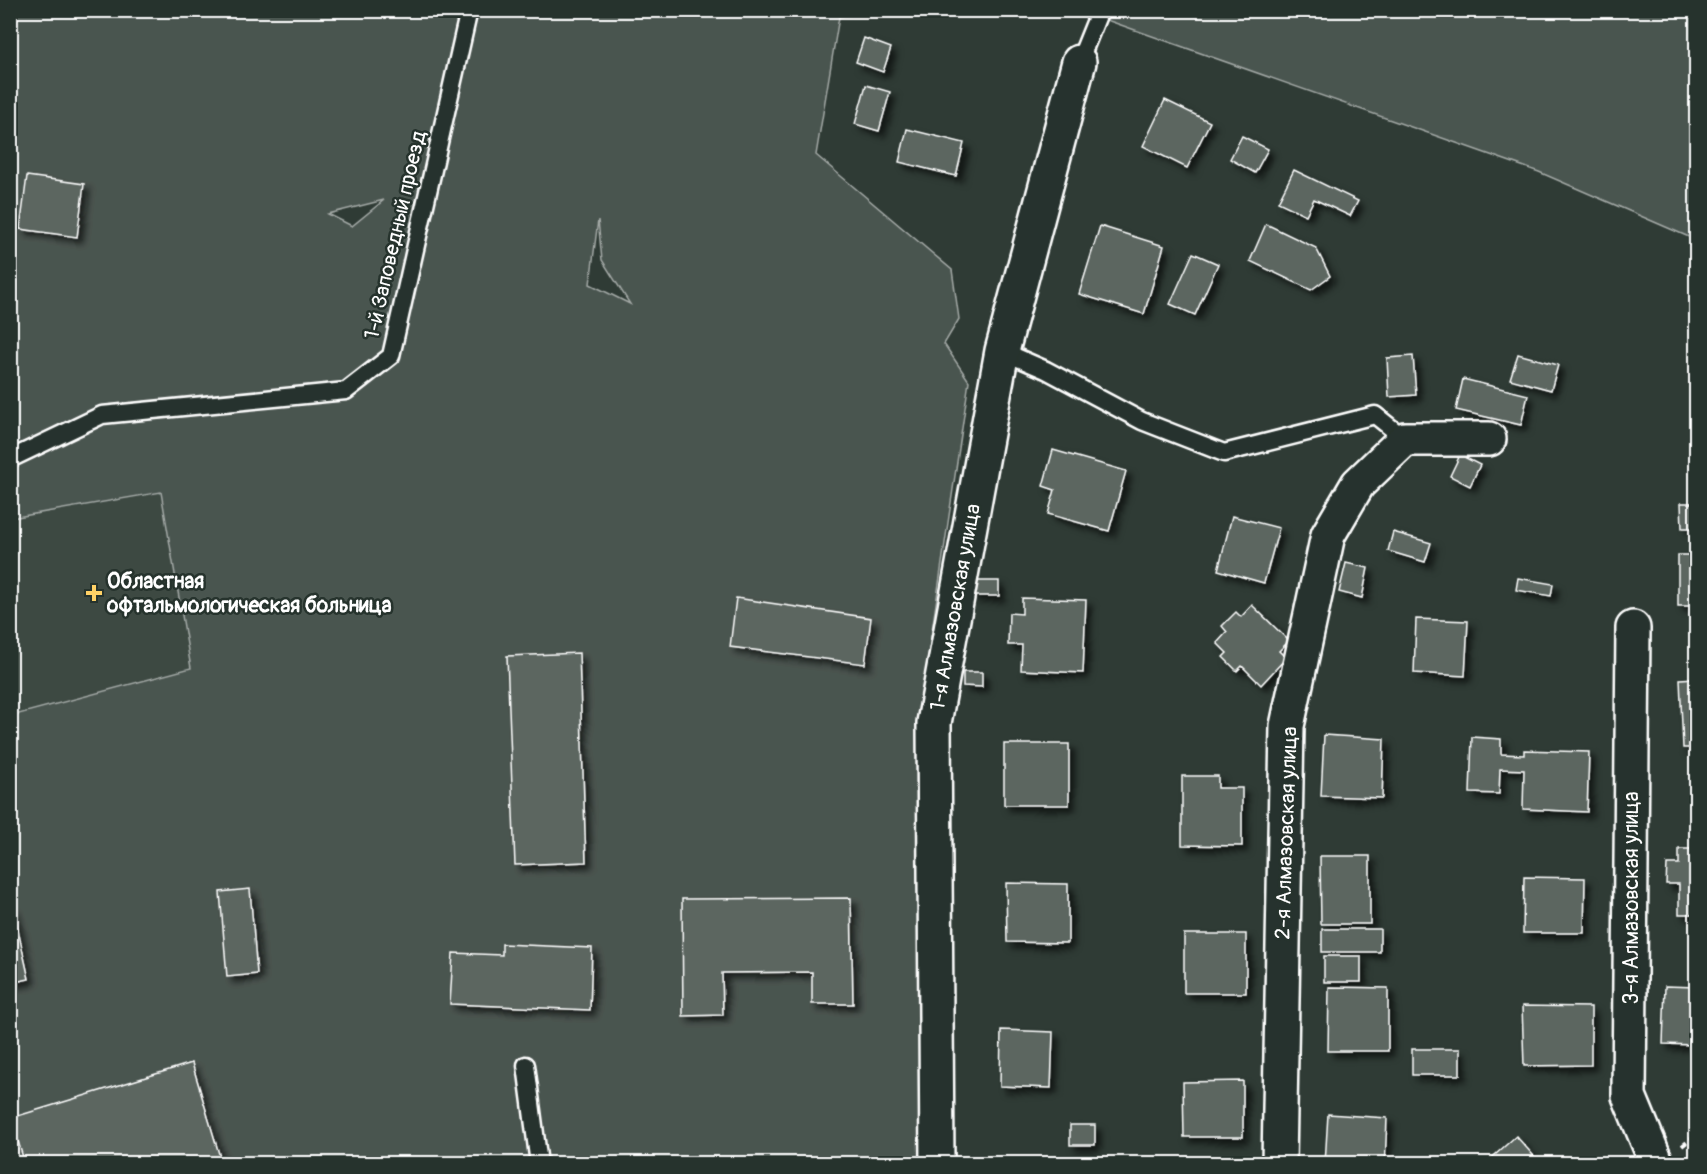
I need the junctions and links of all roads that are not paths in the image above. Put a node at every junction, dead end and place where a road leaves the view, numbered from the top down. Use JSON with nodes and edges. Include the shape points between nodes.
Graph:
{"nodes":[{"id":1,"x":469,"y":10,"type":"edge"},
{"id":2,"x":1100,"y":10,"type":"edge"},
{"id":3,"x":1079,"y":62,"type":"joint"},
{"id":4,"x":1002,"y":351,"type":"junction"},
{"id":5,"x":1405,"y":439,"type":"junction"},
{"id":6,"x":1489,"y":439,"type":"dead end"},
{"id":7,"x":10,"y":459,"type":"edge"},
{"id":8,"x":1633,"y":628,"type":"dead end"},
{"id":9,"x":526,"y":1065,"type":"dead end"},
{"id":10,"x":539,"y":1164,"type":"edge"},
{"id":11,"x":937,"y":1164,"type":"edge"},
{"id":12,"x":1279,"y":1164,"type":"edge"},
{"id":13,"x":1657,"y":1164,"type":"edge"}],
"edges":[{"from":1,"to":7,"type":"lane","name":"1-й Заповедный проезд","via":[[391,356],[346,391],[102,415]]},
{"from":2,"to":3,"type":"lane"},
{"from":3,"to":4,"type":"street","name":"1-я Алмазовская улица"},
{"from":4,"to":5,"type":"lane","via":[[1142,421],[1224,453],[1375,415]]},
{"from":4,"to":11,"type":"street","name":"1-я Алмазовская улица","via":[[934,723]]},
{"from":5,"to":6,"type":"street"},
{"from":5,"to":12,"type":"street","name":"2-я Алмазовская улица","via":[[1358,484],[1328,535],[1287,726]]},
{"from":8,"to":13,"type":"street","name":"3-я Алмазовская улица","via":[[1629,1096]]},
{"from":9,"to":10,"type":"lane"}]}
